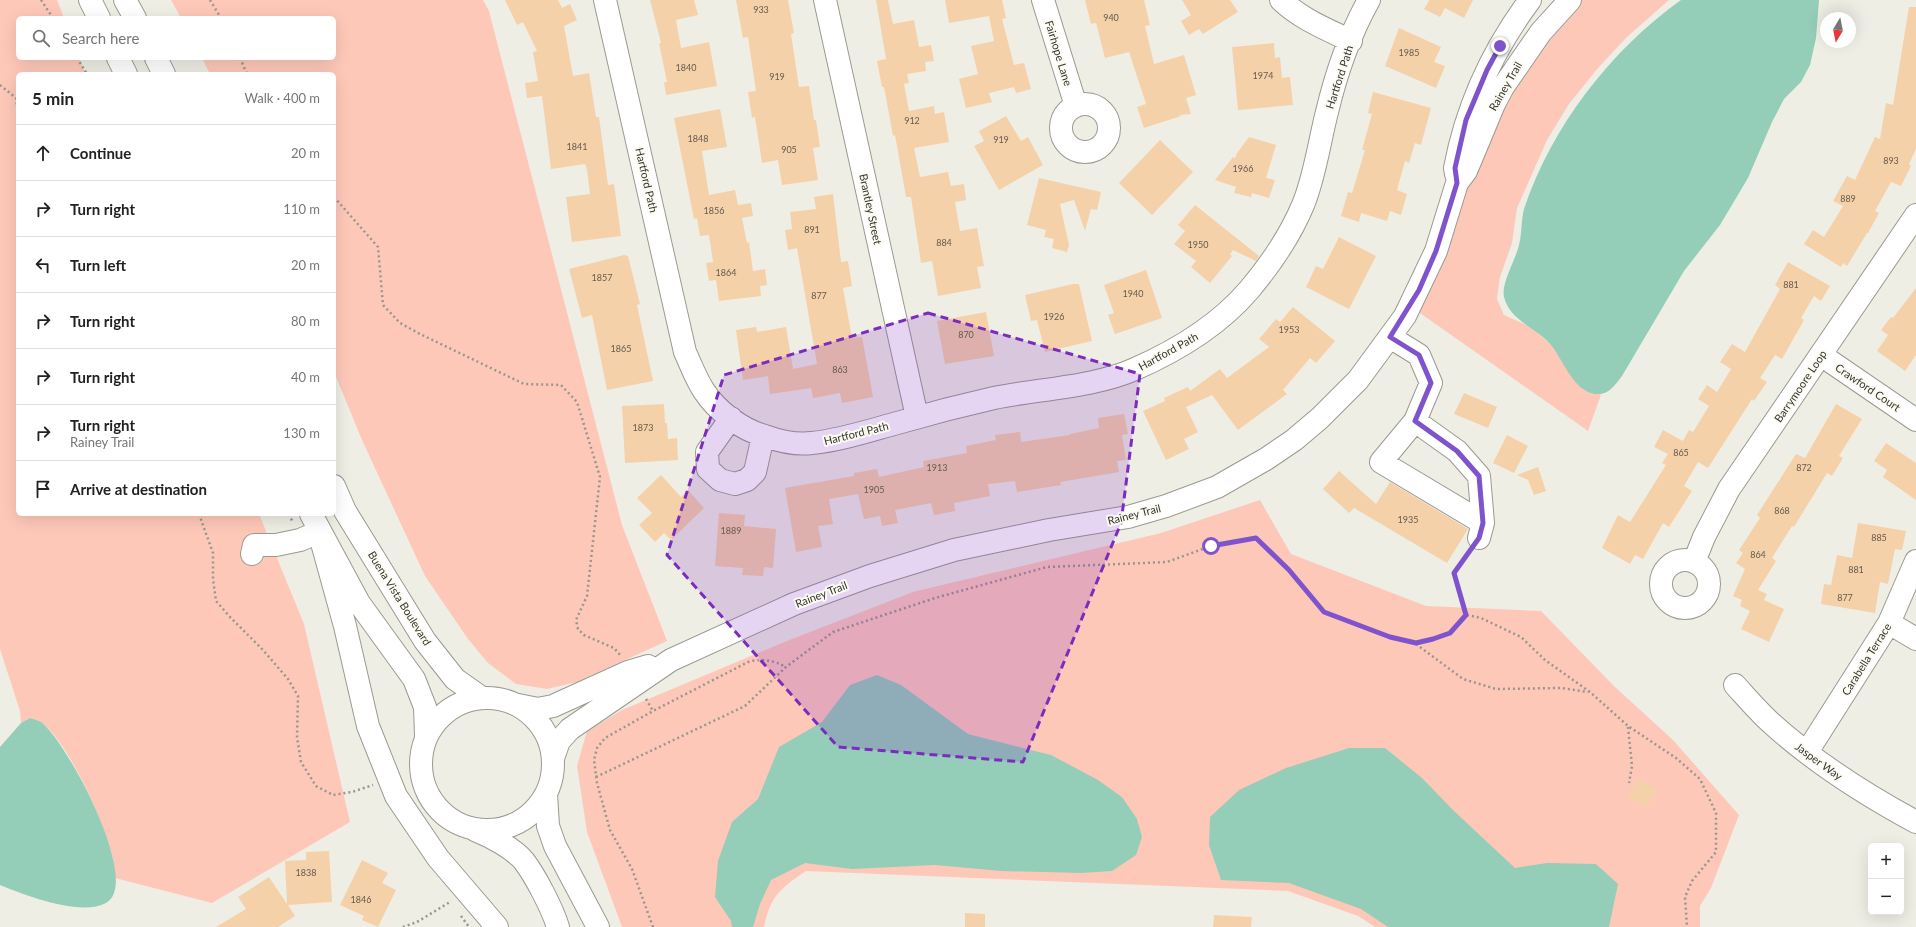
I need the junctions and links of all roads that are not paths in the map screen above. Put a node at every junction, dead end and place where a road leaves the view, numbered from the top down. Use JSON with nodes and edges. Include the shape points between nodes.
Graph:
{"nodes":[{"id":1,"x":90,"y":0,"type":"edge"},
{"id":2,"x":126,"y":0,"type":"edge"},
{"id":3,"x":605,"y":0,"type":"edge"},
{"id":4,"x":825,"y":0,"type":"edge"},
{"id":5,"x":1043,"y":0,"type":"edge"},
{"id":6,"x":1281,"y":0,"type":"edge"},
{"id":7,"x":1369,"y":0,"type":"edge"},
{"id":8,"x":1530,"y":0,"type":"edge"},
{"id":9,"x":1570,"y":0,"type":"edge"},
{"id":10,"x":98,"y":16,"type":"edge"},
{"id":11,"x":134,"y":16,"type":"edge"},
{"id":12,"x":1351,"y":41,"type":"junction"},
{"id":13,"x":119,"y":60,"type":"edge"},
{"id":14,"x":157,"y":60,"type":"edge"},
{"id":15,"x":125,"y":72,"type":"edge"},
{"id":16,"x":163,"y":72,"type":"edge"},
{"id":17,"x":1076,"y":106,"type":"dead end"},
{"id":18,"x":1457,"y":183,"type":"junction"},
{"id":19,"x":1916,"y":215,"type":"edge"},
{"id":20,"x":1390,"y":337,"type":"junction"},
{"id":21,"x":1821,"y":355,"type":"junction"},
{"id":22,"x":917,"y":417,"type":"junction"},
{"id":23,"x":731,"y":418,"type":"junction"},
{"id":24,"x":1916,"y":420,"type":"edge"},
{"id":25,"x":1415,"y":421,"type":"junction"},
{"id":26,"x":763,"y":436,"type":"junction"},
{"id":27,"x":336,"y":490,"type":"edge"},
{"id":28,"x":315,"y":523,"type":"edge"},
{"id":29,"x":252,"y":554,"type":"dead end"},
{"id":30,"x":1916,"y":561,"type":"edge"},
{"id":31,"x":1694,"y":562,"type":"dead end"},
{"id":32,"x":1889,"y":623,"type":"junction"},
{"id":33,"x":1916,"y":639,"type":"edge"},
{"id":34,"x":670,"y":660,"type":"junction"},
{"id":35,"x":1734,"y":685,"type":"dead end"},
{"id":36,"x":482,"y":698,"type":"junction"},
{"id":37,"x":518,"y":705,"type":"junction"},
{"id":38,"x":426,"y":736,"type":"junction"},
{"id":39,"x":1807,"y":752,"type":"junction"},
{"id":40,"x":553,"y":758,"type":"junction"},
{"id":41,"x":546,"y":794,"type":"junction"},
{"id":42,"x":1916,"y":822,"type":"edge"},
{"id":43,"x":470,"y":828,"type":"junction"},
{"id":44,"x":497,"y":927,"type":"edge"},
{"id":45,"x":558,"y":927,"type":"edge"},
{"id":46,"x":598,"y":927,"type":"edge"}],
"edges":[{"from":1,"to":10,"type":"street"},
{"from":2,"to":11,"type":"street"},
{"from":3,"to":23,"type":"street","name":"Hartford Path","via":[[685,352],[705,392]]},
{"from":4,"to":22,"type":"street","name":"Brantley Street"},
{"from":5,"to":17,"type":"street","name":"Fairhope Lane"},
{"from":6,"to":12,"type":"street","via":[[1311,22]]},
{"from":7,"to":12,"type":"street","name":"Hartford Path"},
{"from":8,"to":18,"type":"street","name":"Rainey Trail","via":[[1487,70],[1466,120],[1455,168]]},
{"from":9,"to":18,"type":"street","name":"Rainey Trail","via":[[1540,32],[1503,87],[1486,120],[1466,171]]},
{"from":12,"to":22,"type":"street","name":"Hartford Path","via":[[1327,111],[1302,206],[1266,268],[1247,293],[1221,317],[1198,335],[1133,370]]},
{"from":13,"to":15,"type":"street"},
{"from":14,"to":16,"type":"street"},
{"from":18,"to":20,"type":"street","name":"Rainey Trail","via":[[1436,251],[1419,290]]},
{"from":19,"to":21,"type":"street","name":"Barrymoore Loop"},
{"from":20,"to":25,"type":"street","via":[[1419,355],[1431,383]]},
{"from":20,"to":34,"type":"street","name":"Rainey Trail","via":[[1358,380],[1320,418],[1266,459],[1217,486],[1166,506],[1128,517],[1004,539],[954,550],[903,566],[794,604]]},
{"from":21,"to":24,"type":"street","name":"Crawford Court"},
{"from":21,"to":31,"type":"street","name":"Barrymoore Loop","via":[[1729,489]]},
{"from":22,"to":26,"type":"street","name":"Hartford Path","via":[[836,440],[808,444]]},
{"from":23,"to":26,"type":"street","name":"Hartford Path"},
{"from":23,"to":26,"type":"street","via":[[708,452],[708,469],[720,480],[735,484],[747,480],[755,472]]},
{"from":25,"to":25,"type":"street","via":[[1380,462],[1481,531],[1479,476],[1457,451]]},
{"from":27,"to":36,"type":"street","name":"Buena Vista Boulevard","via":[[425,641],[455,679]]},
{"from":28,"to":29,"type":"street","via":[[300,540],[276,545],[254,545]]},
{"from":28,"to":38,"type":"street","via":[[359,604],[414,679],[425,707]]},
{"from":28,"to":44,"type":"street","via":[[345,626],[368,726],[396,796],[438,858]]},
{"from":30,"to":32,"type":"street","name":"Carabella Terrace"},
{"from":32,"to":33,"type":"street"},
{"from":32,"to":39,"type":"street","name":"Carabella Terrace"},
{"from":34,"to":37,"type":"street","name":"Rainey Trail","via":[[628,672],[553,706],[538,710]]},
{"from":34,"to":40,"type":"street","name":"Rainey Trail","via":[[570,729],[560,740]]},
{"from":35,"to":39,"type":"street","name":"Jasper Way","via":[[1769,721]]},
{"from":36,"to":37,"type":"street","via":[[500,699]]},
{"from":36,"to":38,"type":"street","via":[[459,704],[440,717]]},
{"from":37,"to":40,"type":"street","via":[[535,719],[547,737]]},
{"from":38,"to":43,"type":"street","via":[[420,758],[422,781],[432,802],[449,818]]},
{"from":39,"to":42,"type":"street","name":"Jasper Way","via":[[1848,781]]},
{"from":40,"to":41,"type":"street","via":[[553,770]]},
{"from":41,"to":43,"type":"street","via":[[536,809],[522,820],[488,830]]},
{"from":41,"to":46,"type":"street","via":[[548,826],[555,846]]},
{"from":43,"to":45,"type":"street","via":[[495,838],[524,860]]}]}
